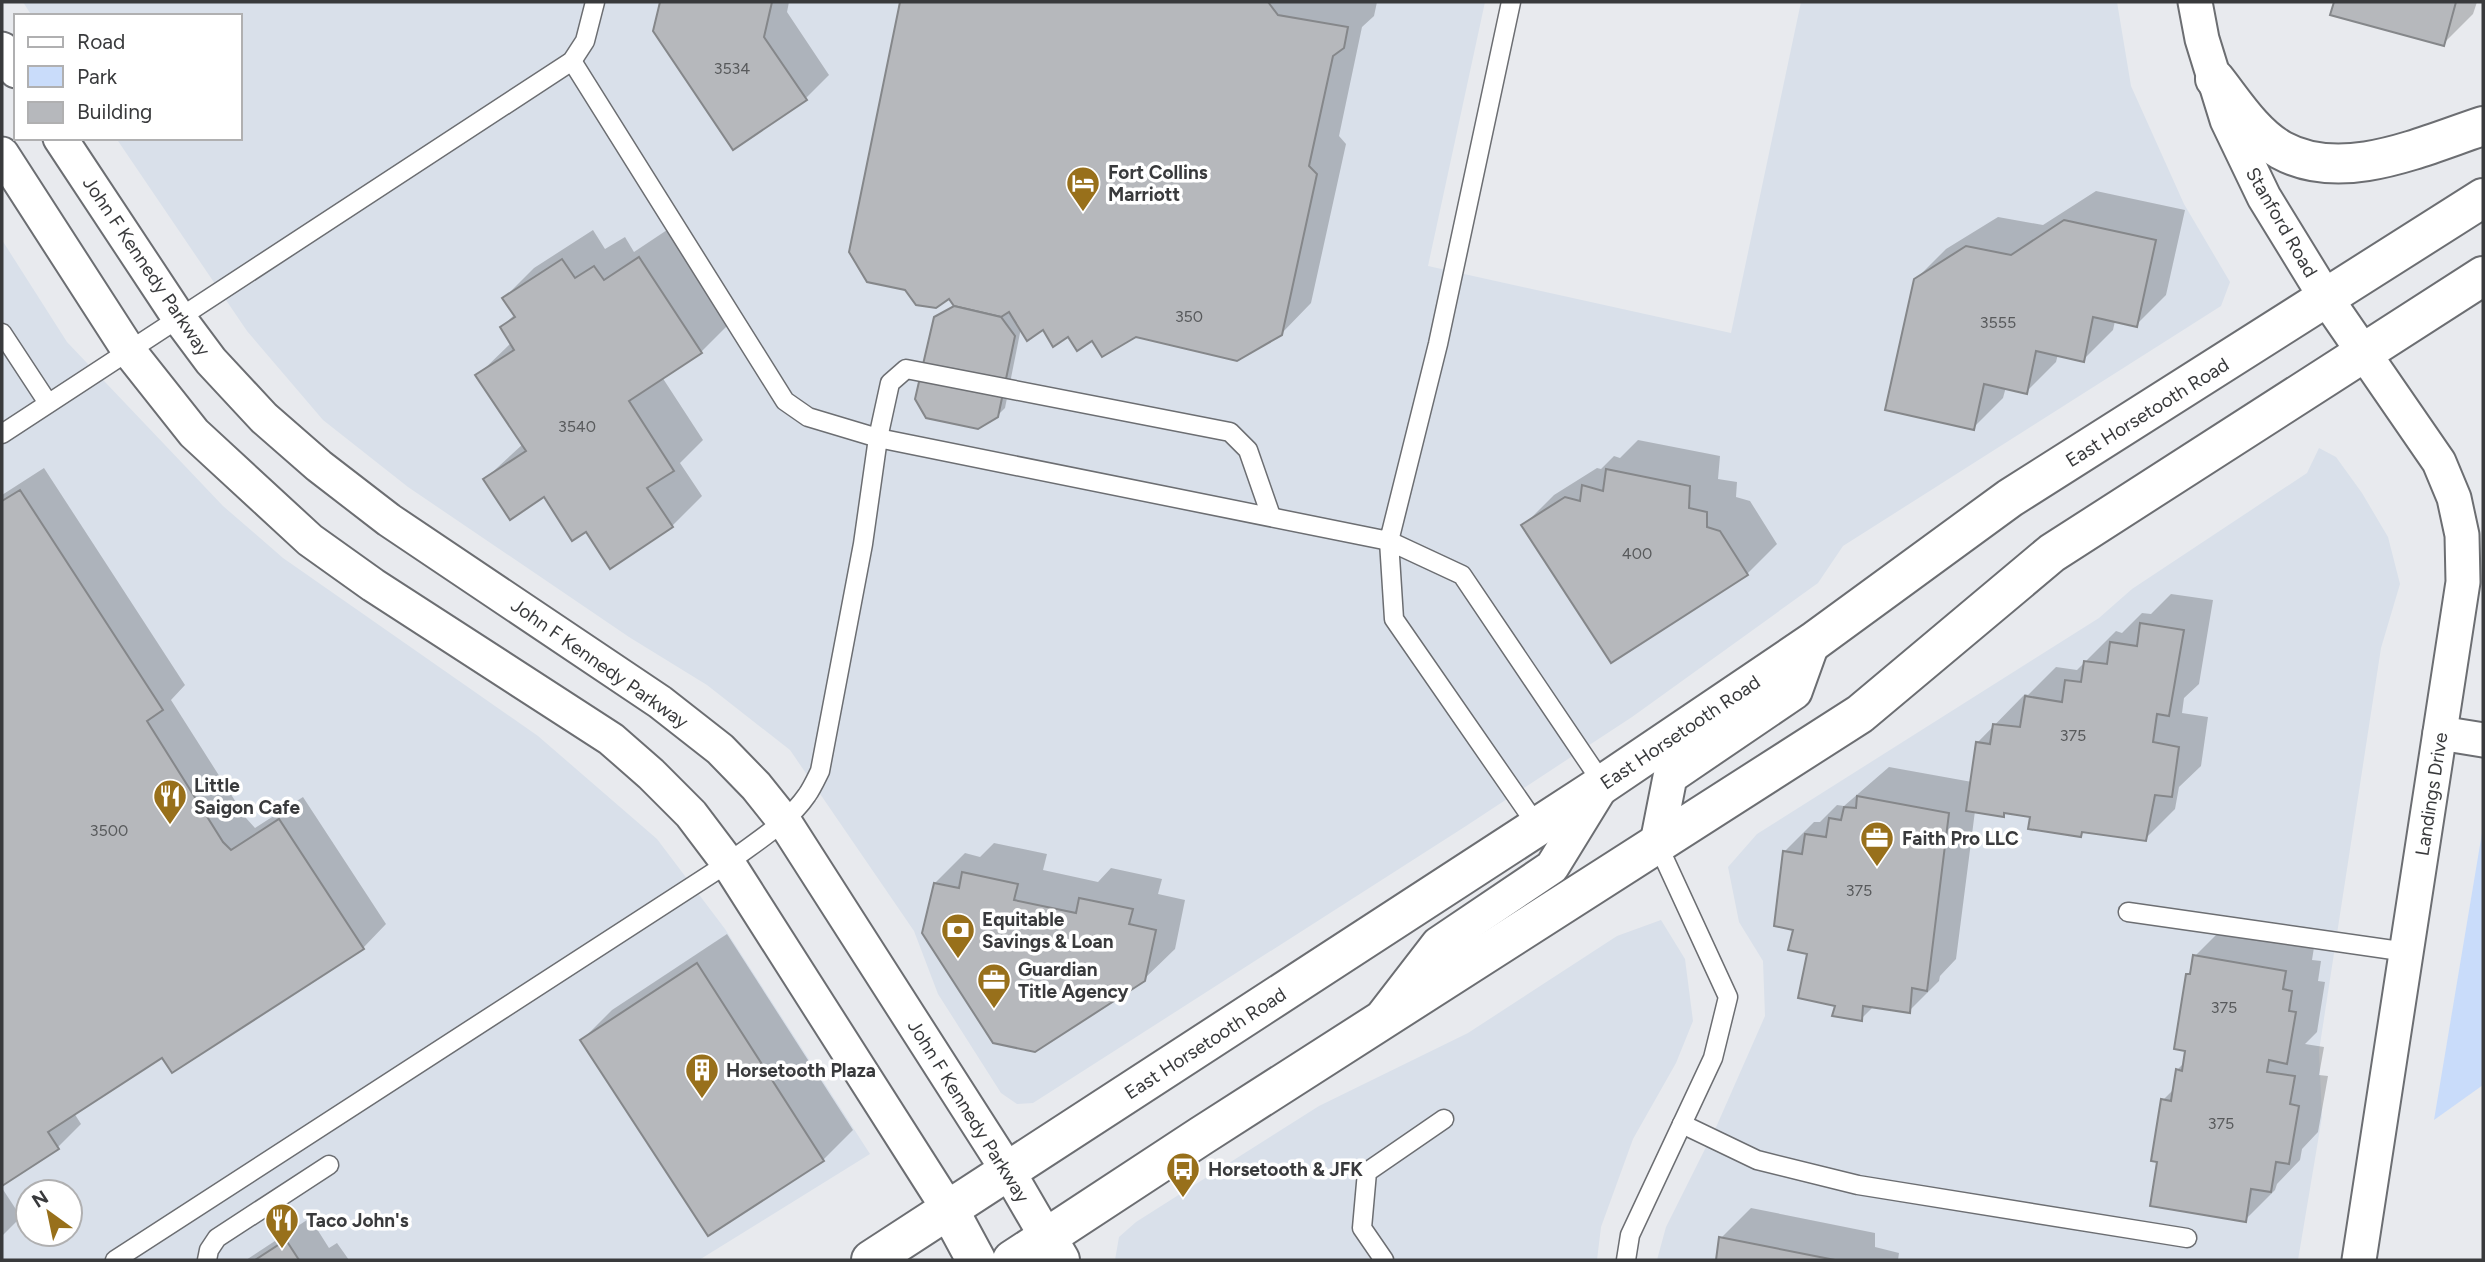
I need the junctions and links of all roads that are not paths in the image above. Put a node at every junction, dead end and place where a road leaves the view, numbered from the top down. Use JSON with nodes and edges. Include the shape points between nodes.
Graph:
{"nodes":[{"id":1,"x":594,"y":2,"type":"edge"},
{"id":2,"x":1511,"y":2,"type":"edge"},
{"id":3,"x":2194,"y":2,"type":"edge"},
{"id":4,"x":2,"y":50,"type":"edge"},
{"id":5,"x":572,"y":61,"type":"junction"},
{"id":6,"x":14,"y":68,"type":"edge"},
{"id":7,"x":2215,"y":79,"type":"junction"},
{"id":8,"x":2483,"y":126,"type":"edge"},
{"id":9,"x":61,"y":140,"type":"edge"},
{"id":10,"x":2,"y":154,"type":"edge"},
{"id":11,"x":2483,"y":198,"type":"edge"},
{"id":12,"x":2483,"y":276,"type":"edge"},
{"id":13,"x":2326,"y":298,"type":"junction"},
{"id":14,"x":179,"y":318,"type":"junction"},
{"id":15,"x":2,"y":333,"type":"edge"},
{"id":16,"x":128,"y":351,"type":"junction"},
{"id":17,"x":2363,"y":353,"type":"junction"},
{"id":18,"x":48,"y":403,"type":"junction"},
{"id":19,"x":2,"y":433,"type":"edge"},
{"id":20,"x":878,"y":438,"type":"junction"},
{"id":21,"x":1271,"y":516,"type":"junction"},
{"id":22,"x":1389,"y":541,"type":"junction"},
{"id":23,"x":1813,"y":642,"type":"junction"},
{"id":24,"x":2440,"y":733,"type":"junction"},
{"id":25,"x":2483,"y":740,"type":"edge"},
{"id":26,"x":1603,"y":784,"type":"junction"},
{"id":27,"x":783,"y":821,"type":"junction"},
{"id":28,"x":1538,"y":827,"type":"junction"},
{"id":29,"x":1657,"y":843,"type":"junction"},
{"id":30,"x":728,"y":863,"type":"junction"},
{"id":31,"x":2128,"y":912,"type":"dead end"},
{"id":32,"x":2407,"y":951,"type":"junction"},
{"id":33,"x":1376,"y":1025,"type":"junction"},
{"id":34,"x":1444,"y":1119,"type":"dead end"},
{"id":35,"x":1682,"y":1124,"type":"junction"},
{"id":36,"x":329,"y":1165,"type":"dead end"},
{"id":37,"x":1008,"y":1171,"type":"junction"},
{"id":38,"x":949,"y":1210,"type":"junction"},
{"id":39,"x":2187,"y":1238,"type":"dead end"},
{"id":40,"x":1054,"y":1249,"type":"edge"},
{"id":41,"x":115,"y":1260,"type":"edge"},
{"id":42,"x":206,"y":1260,"type":"edge"},
{"id":43,"x":871,"y":1260,"type":"edge"},
{"id":44,"x":976,"y":1260,"type":"edge"},
{"id":45,"x":1012,"y":1260,"type":"edge"},
{"id":46,"x":1384,"y":1260,"type":"edge"},
{"id":47,"x":1626,"y":1260,"type":"edge"},
{"id":48,"x":2359,"y":1260,"type":"edge"}],
"edges":[{"from":1,"to":5,"type":"lane","via":[[585,41]]},
{"from":2,"to":22,"type":"lane","via":[[1438,344]]},
{"from":3,"to":7,"type":"street","name":"Stanford Road"},
{"from":4,"to":6,"type":"street"},
{"from":5,"to":14,"type":"lane"},
{"from":5,"to":20,"type":"lane","via":[[785,401],[808,417]]},
{"from":7,"to":8,"type":"main road","via":[[2257,131],[2279,149],[2310,162],[2358,163]]},
{"from":7,"to":13,"type":"street","name":"Stanford Road","via":[[2227,120],[2264,197]]},
{"from":9,"to":14,"type":"street","name":"John F Kennedy Parkway"},
{"from":10,"to":16,"type":"street"},
{"from":11,"to":13,"type":"main road","name":"East Horsetooth Road"},
{"from":12,"to":17,"type":"main road"},
{"from":13,"to":17,"type":"street","name":"Stanford Road"},
{"from":13,"to":23,"type":"main road","name":"East Horsetooth Road","via":[[2010,498]]},
{"from":14,"to":16,"type":"lane"},
{"from":14,"to":27,"type":"street","name":"John F Kennedy Parkway","via":[[264,418],[319,466],[389,520],[660,702],[720,749]]},
{"from":15,"to":18,"type":"lane"},
{"from":16,"to":18,"type":"lane"},
{"from":16,"to":30,"type":"street","via":[[194,433],[310,540],[611,739],[691,814]]},
{"from":17,"to":24,"type":"street","name":"Landings Drive","via":[[2439,462],[2454,498],[2462,536],[2463,582]]},
{"from":17,"to":29,"type":"main road","via":[[2052,553],[1860,714]]},
{"from":18,"to":19,"type":"lane"},
{"from":20,"to":21,"type":"lane"},
{"from":20,"to":21,"type":"lane","via":[[890,383],[906,369],[1230,432],[1248,450]]},
{"from":20,"to":27,"type":"lane","via":[[820,771],[807,795]]},
{"from":21,"to":22,"type":"lane"},
{"from":22,"to":26,"type":"lane","via":[[1462,575]]},
{"from":22,"to":28,"type":"lane","via":[[1395,619]]},
{"from":23,"to":26,"type":"main road","name":"East Horsetooth Road"},
{"from":23,"to":29,"type":"street","via":[[1795,692],[1670,777]]},
{"from":24,"to":25,"type":"street"},
{"from":24,"to":32,"type":"street","name":"Landings Drive"},
{"from":26,"to":28,"type":"main road","name":"East Horsetooth Road"},
{"from":26,"to":33,"type":"street","via":[[1552,867],[1438,944]]},
{"from":27,"to":30,"type":"lane"},
{"from":27,"to":37,"type":"street","name":"John F Kennedy Parkway"},
{"from":28,"to":37,"type":"main road","name":"East Horsetooth Road"},
{"from":29,"to":33,"type":"main road"},
{"from":29,"to":35,"type":"lane","via":[[1728,996],[1713,1058]]},
{"from":30,"to":38,"type":"street"},
{"from":30,"to":41,"type":"lane"},
{"from":31,"to":32,"type":"lane"},
{"from":32,"to":48,"type":"street","name":"Landings Drive"},
{"from":33,"to":40,"type":"main road","via":[[1201,1136]]},
{"from":34,"to":46,"type":"lane","via":[[1367,1172],[1362,1228]]},
{"from":35,"to":39,"type":"lane","via":[[1757,1160],[1858,1185]]},
{"from":35,"to":47,"type":"lane","via":[[1630,1235]]},
{"from":36,"to":42,"type":"lane","via":[[217,1237]]},
{"from":37,"to":38,"type":"main road","name":"East Horsetooth Road"},
{"from":37,"to":40,"type":"street","name":"John F Kennedy Parkway"},
{"from":38,"to":43,"type":"main road","name":"East Horsetooth Road"},
{"from":38,"to":44,"type":"main road"},
{"from":40,"to":45,"type":"main road"}]}
